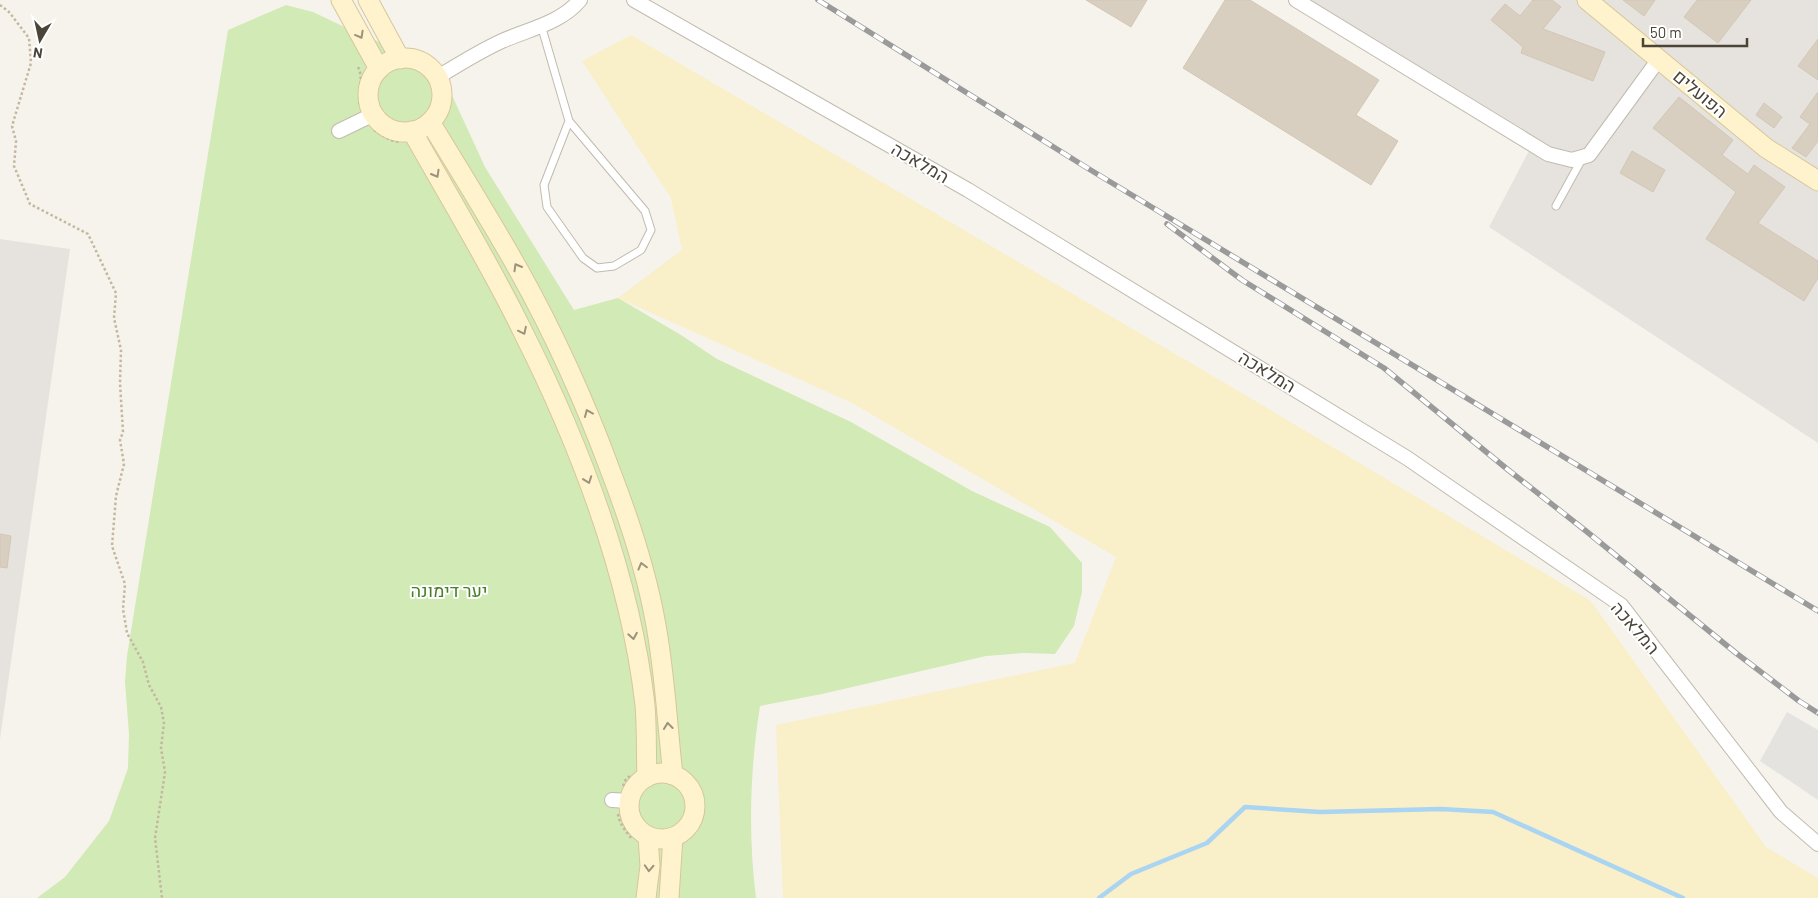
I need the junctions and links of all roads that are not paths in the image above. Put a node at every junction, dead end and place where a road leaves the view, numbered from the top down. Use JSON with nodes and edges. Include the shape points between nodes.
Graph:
{"nodes":[{"id":1,"x":341,"y":0,"type":"edge"},
{"id":2,"x":368,"y":0,"type":"edge"},
{"id":3,"x":580,"y":0,"type":"edge"},
{"id":4,"x":634,"y":0,"type":"edge"},
{"id":5,"x":1296,"y":0,"type":"edge"},
{"id":6,"x":1587,"y":0,"type":"edge"},
{"id":7,"x":541,"y":25,"type":"junction"},
{"id":8,"x":400,"y":58,"type":"junction"},
{"id":9,"x":1659,"y":59,"type":"junction"},
{"id":10,"x":379,"y":69,"type":"junction"},
{"id":11,"x":438,"y":77,"type":"junction"},
{"id":12,"x":369,"y":116,"type":"junction"},
{"id":13,"x":569,"y":121,"type":"junction"},
{"id":14,"x":430,"y":122,"type":"junction"},
{"id":15,"x":339,"y":131,"type":"dead end"},
{"id":16,"x":409,"y":137,"type":"junction"},
{"id":17,"x":1583,"y":158,"type":"junction"},
{"id":18,"x":1818,"y":181,"type":"edge"},
{"id":19,"x":1556,"y":206,"type":"dead end"},
{"id":20,"x":642,"y":774,"type":"junction"},
{"id":21,"x":673,"y":775,"type":"junction"},
{"id":22,"x":673,"y":837,"type":"junction"},
{"id":23,"x":641,"y":839,"type":"junction"},
{"id":24,"x":1818,"y":844,"type":"edge"},
{"id":25,"x":646,"y":898,"type":"edge"},
{"id":26,"x":669,"y":898,"type":"edge"}],
"edges":[{"from":1,"to":10,"type":"main road","one_way":true},
{"from":2,"to":8,"type":"main road"},
{"from":3,"to":7,"type":"street","via":[[561,17]]},
{"from":4,"to":24,"type":"street","name":"המלאכה","via":[[968,190],[1407,458],[1621,605],[1781,812]]},
{"from":5,"to":17,"type":"street","via":[[1548,154],[1572,160]]},
{"from":6,"to":9,"type":"main road","name":"הפועלים"},
{"from":7,"to":11,"type":"street","via":[[480,51]]},
{"from":7,"to":13,"type":"lane"},
{"from":8,"to":10,"type":"main road"},
{"from":8,"to":11,"type":"main road","via":[[417,60]]},
{"from":9,"to":17,"type":"street","via":[[1590,155]]},
{"from":9,"to":18,"type":"main road","name":"הפועלים","via":[[1766,148]]},
{"from":10,"to":12,"type":"main road","via":[[370,86]]},
{"from":11,"to":14,"type":"main road","via":[[441,106]]},
{"from":12,"to":15,"type":"street"},
{"from":12,"to":16,"type":"main road"},
{"from":13,"to":13,"type":"lane","via":[[645,211],[651,230],[641,250],[614,266],[597,268],[583,258],[548,207],[544,185]]},
{"from":14,"to":16,"type":"main road"},
{"from":21,"to":14,"type":"main road","one_way":true,"via":[[655,620],[624,505],[576,386],[544,318],[518,268]]},
{"from":16,"to":20,"type":"main road","one_way":true,"via":[[522,329],[554,396],[600,513],[618,570],[638,662],[645,707]]},
{"from":17,"to":19,"type":"lane"},
{"from":20,"to":21,"type":"main road"},
{"from":20,"to":23,"type":"main road","via":[[632,792],[620,800],[629,810]]},
{"from":21,"to":22,"type":"main road","via":[[685,782],[695,803],[690,825]]},
{"from":22,"to":23,"type":"main road"},
{"from":22,"to":26,"type":"main road"},
{"from":23,"to":25,"type":"main road","one_way":true,"via":[[650,866]]}]}
